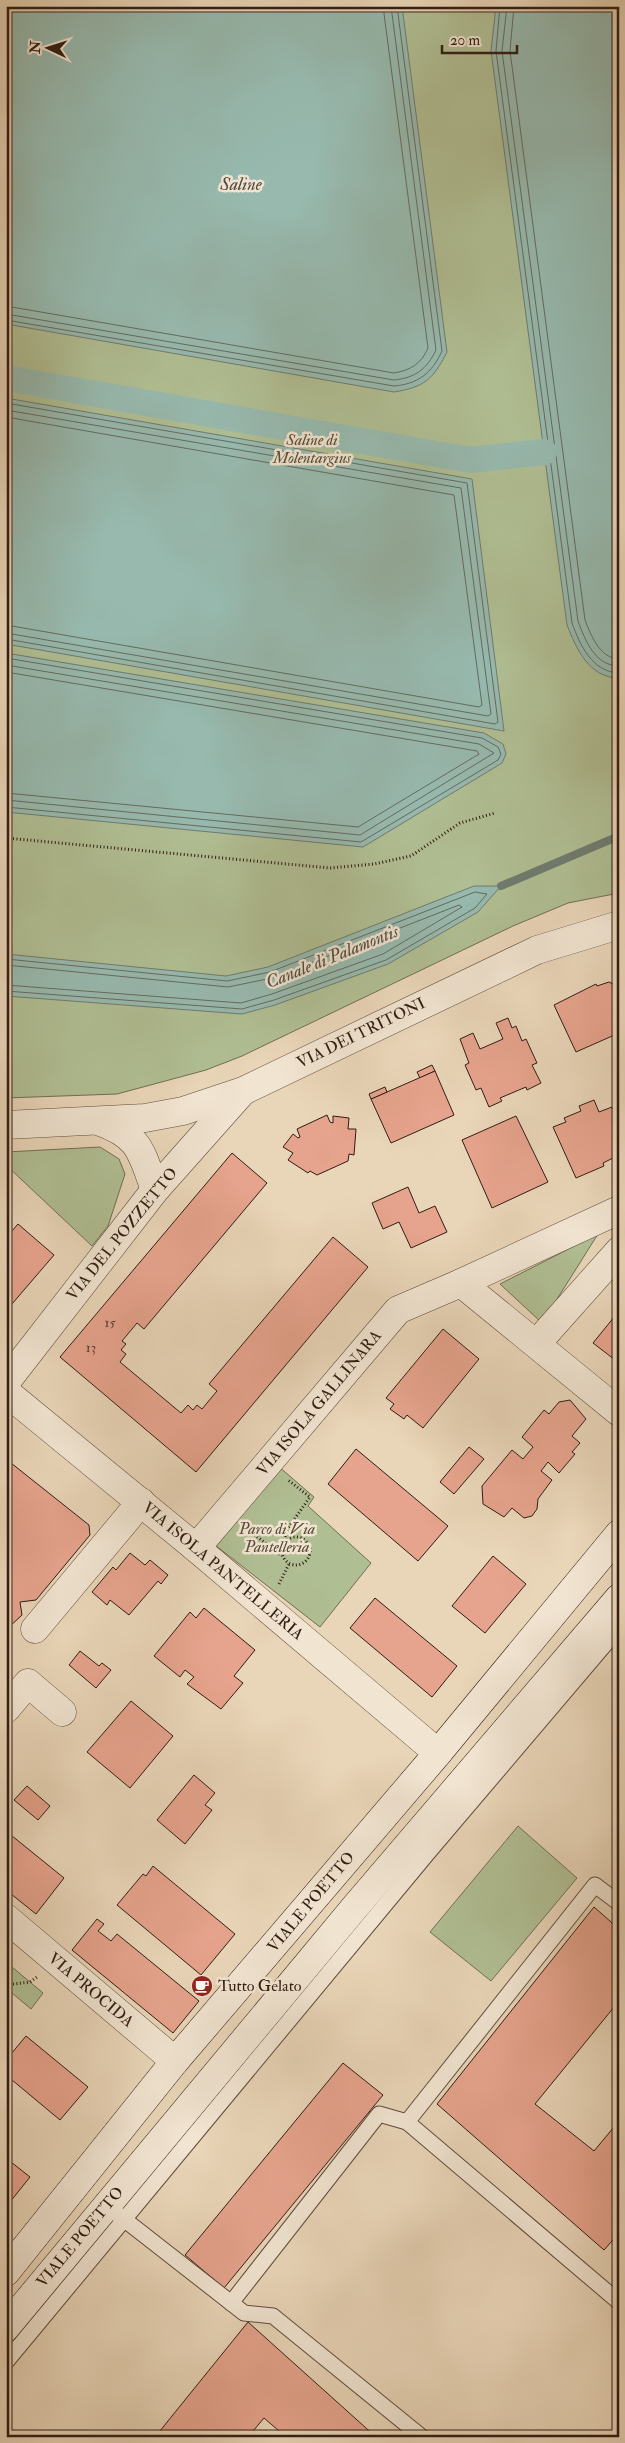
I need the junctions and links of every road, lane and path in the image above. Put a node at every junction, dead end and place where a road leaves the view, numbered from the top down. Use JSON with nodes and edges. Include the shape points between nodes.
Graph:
{"nodes":[{"id":1,"x":495,"y":813,"type":"dead end"},
{"id":2,"x":6,"y":838,"type":"edge"},
{"id":3,"x":619,"y":925,"type":"edge"},
{"id":4,"x":243,"y":1091,"type":"junction"},
{"id":5,"x":98,"y":1121,"type":"junction"},
{"id":6,"x":6,"y":1125,"type":"edge"},
{"id":7,"x":155,"y":1190,"type":"junction"},
{"id":8,"x":619,"y":1210,"type":"edge"},
{"id":9,"x":619,"y":1251,"type":"edge"},
{"id":10,"x":461,"y":1283,"type":"junction"},
{"id":11,"x":537,"y":1344,"type":"junction"},
{"id":12,"x":6,"y":1382,"type":"edge"},
{"id":13,"x":6,"y":1392,"type":"edge"},
{"id":14,"x":619,"y":1412,"type":"edge"},
{"id":15,"x":267,"y":1464,"type":"junction"},
{"id":16,"x":141,"y":1502,"type":"junction"},
{"id":17,"x":226,"y":1512,"type":"junction"},
{"id":18,"x":619,"y":1520,"type":"edge"},
{"id":19,"x":619,"y":1534,"type":"edge"},
{"id":20,"x":284,"y":1544,"type":"junction"},
{"id":21,"x":196,"y":1548,"type":"junction"},
{"id":22,"x":283,"y":1557,"type":"junction"},
{"id":23,"x":619,"y":1598,"type":"edge"},
{"id":24,"x":619,"y":1628,"type":"edge"},
{"id":25,"x":35,"y":1629,"type":"dead end"},
{"id":26,"x":6,"y":1709,"type":"edge"},
{"id":27,"x":62,"y":1712,"type":"dead end"},
{"id":28,"x":433,"y":1749,"type":"junction"},
{"id":29,"x":619,"y":1903,"type":"edge"},
{"id":30,"x":6,"y":1918,"type":"edge"},
{"id":31,"x":172,"y":2058,"type":"junction"},
{"id":32,"x":407,"y":2122,"type":"junction"},
{"id":33,"x":115,"y":2213,"type":"junction"},
{"id":34,"x":6,"y":2253,"type":"edge"},
{"id":35,"x":6,"y":2272,"type":"edge"},
{"id":36,"x":616,"y":2295,"type":"edge"},
{"id":37,"x":231,"y":2303,"type":"junction"},
{"id":38,"x":6,"y":2327,"type":"edge"},
{"id":39,"x":6,"y":2362,"type":"edge"},
{"id":40,"x":422,"y":2437,"type":"edge"}],
"edges":[{"from":1,"to":2,"type":"path","via":[[460,823],[411,856],[330,868]]},
{"from":3,"to":4,"type":"street","name":"VIA DEI TRITONI","via":[[537,950]]},
{"from":4,"to":5,"type":"street","name":"VIA DEI TRITONI","via":[[183,1111],[145,1118]]},
{"from":4,"to":7,"type":"street","name":"VIA DEL POZZETTO"},
{"from":5,"to":6,"type":"street","name":"VIA DEI TRITONI"},
{"from":5,"to":7,"type":"street","name":"VIA DEI TRITONI","via":[[114,1126],[139,1149]]},
{"from":7,"to":12,"type":"street","name":"VIA DEL POZZETTO"},
{"from":8,"to":10,"type":"street","name":"VIA ISOLA GALLINARA"},
{"from":9,"to":11,"type":"street"},
{"from":10,"to":11,"type":"street"},
{"from":10,"to":15,"type":"street","name":"VIA ISOLA GALLINARA","via":[[398,1310]]},
{"from":11,"to":14,"type":"street"},
{"from":13,"to":16,"type":"street","name":"VIA ISOLA PANTELLERIA"},
{"from":15,"to":17,"type":"street","name":"VIA ISOLA GALLINARA"},
{"from":15,"to":20,"type":"path","via":[[310,1497],[286,1531]]},
{"from":16,"to":21,"type":"street","name":"VIA ISOLA PANTELLERIA"},
{"from":16,"to":25,"type":"street"},
{"from":17,"to":21,"type":"street","name":"VIA ISOLA GALLINARA"},
{"from":17,"to":22,"type":"path"},
{"from":18,"to":28,"type":"lane","name":"VIALE POETTO"},
{"from":19,"to":28,"type":"street","name":"VIALE POETTO"},
{"from":20,"to":22,"type":"path"},
{"from":20,"to":22,"type":"path","via":[[291,1538],[300,1538],[308,1543],[310,1552],[298,1565],[289,1564]]},
{"from":21,"to":28,"type":"street","name":"VIA ISOLA PANTELLERIA"},
{"from":23,"to":33,"type":"street","name":"VIALE POETTO","via":[[355,1907]]},
{"from":24,"to":33,"type":"lane"},
{"from":26,"to":27,"type":"street","via":[[28,1683]]},
{"from":28,"to":31,"type":"street","name":"VIALE POETTO"},
{"from":29,"to":32,"type":"lane","via":[[595,1885]]},
{"from":30,"to":31,"type":"street","name":"VIA PROCIDA"},
{"from":31,"to":34,"type":"lane","name":"VIALE POETTO"},
{"from":31,"to":35,"type":"street","name":"VIALE POETTO"},
{"from":32,"to":36,"type":"lane"},
{"from":32,"to":37,"type":"lane","via":[[379,2114]]},
{"from":33,"to":37,"type":"lane"},
{"from":33,"to":38,"type":"street","name":"VIALE POETTO"},
{"from":33,"to":39,"type":"lane"},
{"from":37,"to":40,"type":"lane","via":[[244,2313],[273,2316]]}]}
